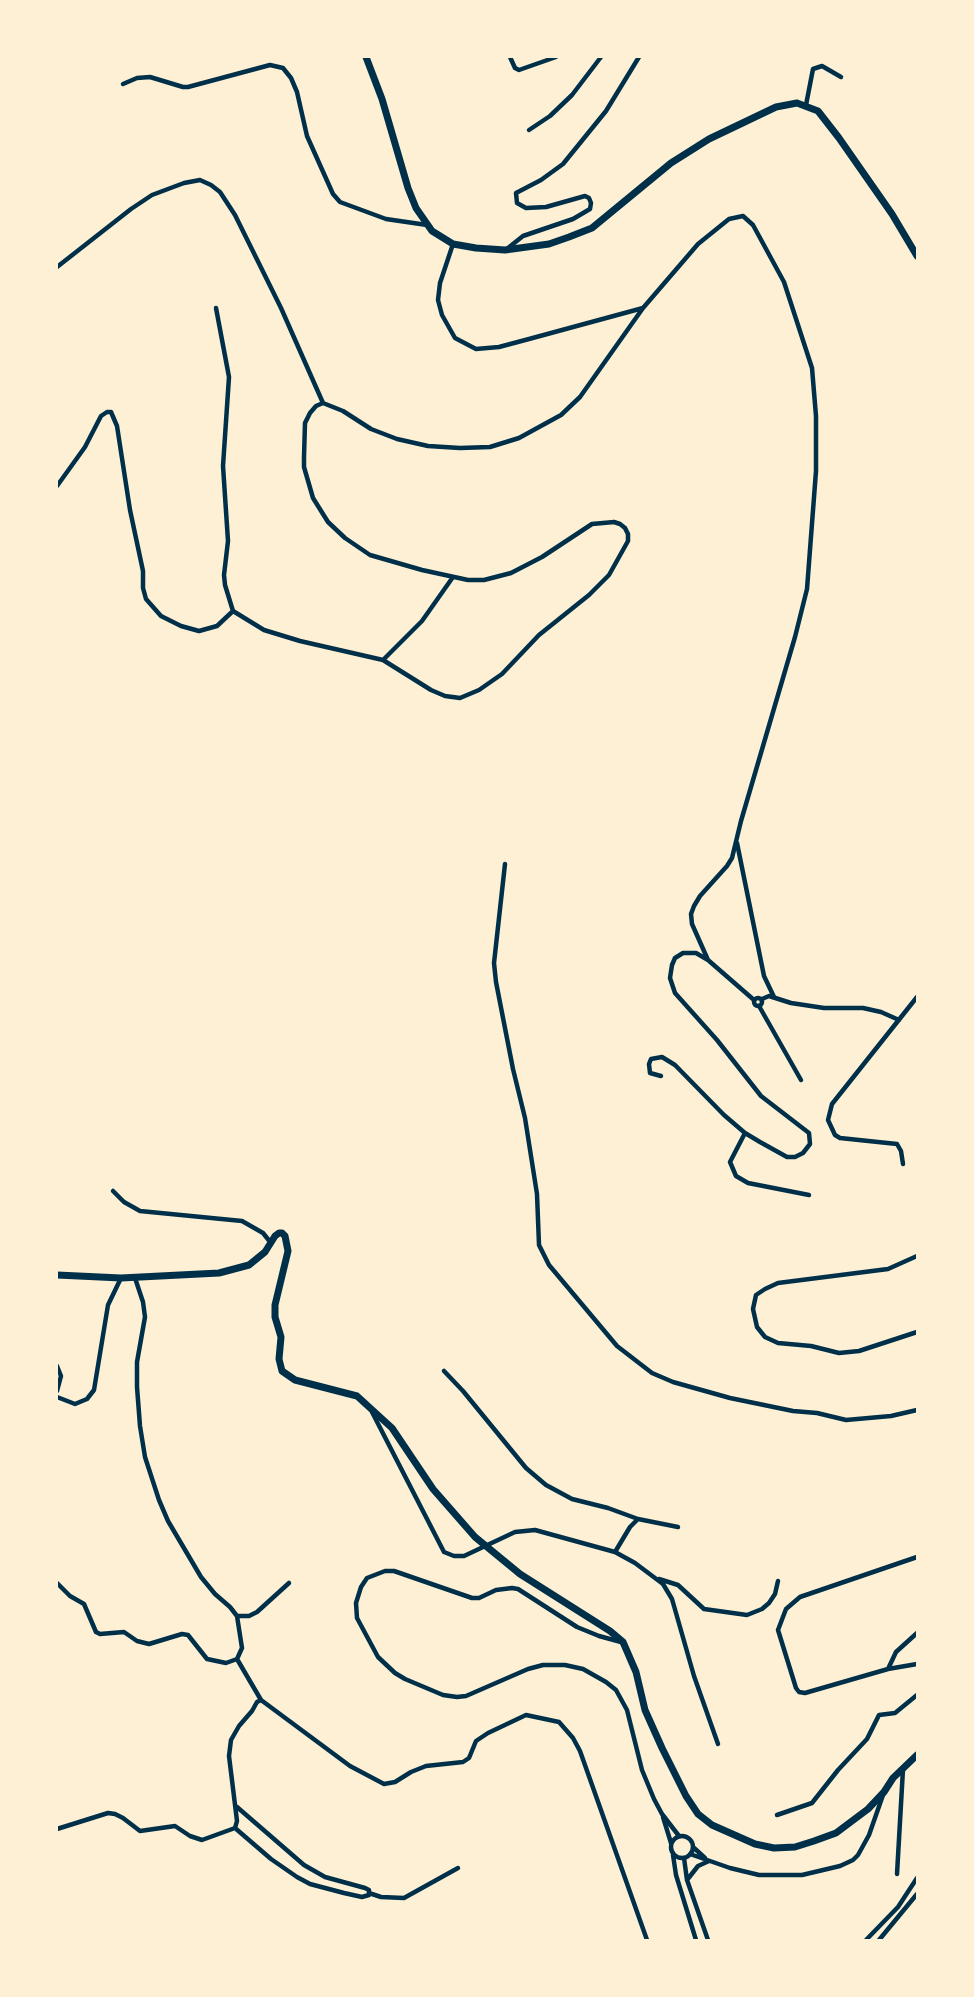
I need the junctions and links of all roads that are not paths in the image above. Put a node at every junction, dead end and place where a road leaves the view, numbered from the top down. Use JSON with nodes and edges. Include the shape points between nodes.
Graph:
{"nodes":[{"id":1,"x":366,"y":57,"type":"edge"},
{"id":2,"x":510,"y":57,"type":"edge"},
{"id":3,"x":556,"y":57,"type":"edge"},
{"id":4,"x":601,"y":57,"type":"edge"},
{"id":5,"x":639,"y":57,"type":"edge"},
{"id":6,"x":841,"y":77,"type":"dead end"},
{"id":7,"x":123,"y":84,"type":"dead end"},
{"id":8,"x":806,"y":105,"type":"junction"},
{"id":9,"x":529,"y":130,"type":"dead end"},
{"id":10,"x":428,"y":225,"type":"junction"},
{"id":11,"x":453,"y":244,"type":"junction"},
{"id":12,"x":505,"y":250,"type":"junction"},
{"id":13,"x":917,"y":256,"type":"edge"},
{"id":14,"x":57,"y":267,"type":"edge"},
{"id":15,"x":216,"y":308,"type":"dead end"},
{"id":16,"x":643,"y":308,"type":"junction"},
{"id":17,"x":323,"y":403,"type":"junction"},
{"id":18,"x":57,"y":486,"type":"edge"},
{"id":19,"x":453,"y":577,"type":"junction"},
{"id":20,"x":233,"y":611,"type":"junction"},
{"id":21,"x":383,"y":660,"type":"junction"},
{"id":22,"x":737,"y":843,"type":"junction"},
{"id":23,"x":506,"y":864,"type":"dead end"},
{"id":24,"x":708,"y":960,"type":"junction"},
{"id":25,"x":774,"y":997,"type":"junction"},
{"id":26,"x":917,"y":997,"type":"edge"},
{"id":27,"x":762,"y":999,"type":"junction"},
{"id":28,"x":754,"y":1000,"type":"junction"},
{"id":29,"x":759,"y":1006,"type":"junction"},
{"id":30,"x":899,"y":1020,"type":"junction"},
{"id":31,"x":661,"y":1076,"type":"dead end"},
{"id":32,"x":801,"y":1080,"type":"dead end"},
{"id":33,"x":745,"y":1133,"type":"junction"},
{"id":34,"x":903,"y":1164,"type":"dead end"},
{"id":35,"x":113,"y":1191,"type":"dead end"},
{"id":36,"x":809,"y":1195,"type":"dead end"},
{"id":37,"x":271,"y":1243,"type":"junction"},
{"id":38,"x":917,"y":1256,"type":"edge"},
{"id":39,"x":57,"y":1275,"type":"edge"},
{"id":40,"x":121,"y":1278,"type":"junction"},
{"id":41,"x":135,"y":1278,"type":"junction"},
{"id":42,"x":917,"y":1332,"type":"edge"},
{"id":43,"x":57,"y":1366,"type":"edge"},
{"id":44,"x":444,"y":1371,"type":"dead end"},
{"id":45,"x":57,"y":1391,"type":"edge"},
{"id":46,"x":57,"y":1397,"type":"edge"},
{"id":47,"x":369,"y":1407,"type":"junction"},
{"id":48,"x":917,"y":1410,"type":"edge"},
{"id":49,"x":638,"y":1520,"type":"junction"},
{"id":50,"x":678,"y":1527,"type":"dead end"},
{"id":51,"x":615,"y":1552,"type":"junction"},
{"id":52,"x":917,"y":1557,"type":"edge"},
{"id":53,"x":657,"y":1578,"type":"junction"},
{"id":54,"x":778,"y":1581,"type":"dead end"},
{"id":55,"x":57,"y":1583,"type":"edge"},
{"id":56,"x":289,"y":1583,"type":"dead end"},
{"id":57,"x":237,"y":1616,"type":"junction"},
{"id":58,"x":917,"y":1633,"type":"edge"},
{"id":59,"x":623,"y":1642,"type":"junction"},
{"id":60,"x":237,"y":1659,"type":"junction"},
{"id":61,"x":917,"y":1664,"type":"edge"},
{"id":62,"x":888,"y":1669,"type":"junction"},
{"id":63,"x":917,"y":1695,"type":"edge"},
{"id":64,"x":261,"y":1700,"type":"junction"},
{"id":65,"x":718,"y":1744,"type":"dead end"},
{"id":66,"x":917,"y":1755,"type":"edge"},
{"id":67,"x":903,"y":1768,"type":"junction"},
{"id":68,"x":884,"y":1792,"type":"junction"},
{"id":69,"x":237,"y":1807,"type":"junction"},
{"id":70,"x":662,"y":1814,"type":"junction"},
{"id":71,"x":777,"y":1815,"type":"dead end"},
{"id":72,"x":235,"y":1828,"type":"junction"},
{"id":73,"x":57,"y":1829,"type":"edge"},
{"id":74,"x":679,"y":1836,"type":"junction"},
{"id":75,"x":671,"y":1843,"type":"junction"},
{"id":76,"x":693,"y":1847,"type":"junction"},
{"id":77,"x":690,"y":1854,"type":"junction"},
{"id":78,"x":674,"y":1855,"type":"junction"},
{"id":79,"x":684,"y":1858,"type":"junction"},
{"id":80,"x":708,"y":1859,"type":"junction"},
{"id":81,"x":458,"y":1868,"type":"dead end"},
{"id":82,"x":897,"y":1874,"type":"dead end"},
{"id":83,"x":917,"y":1878,"type":"edge"},
{"id":84,"x":687,"y":1880,"type":"junction"},
{"id":85,"x":369,"y":1893,"type":"junction"},
{"id":86,"x":917,"y":1894,"type":"edge"},
{"id":87,"x":647,"y":1940,"type":"edge"},
{"id":88,"x":696,"y":1940,"type":"edge"},
{"id":89,"x":708,"y":1940,"type":"edge"},
{"id":90,"x":866,"y":1940,"type":"edge"},
{"id":91,"x":879,"y":1940,"type":"edge"}],
"edges":[{"from":1,"to":10,"type":"main road","via":[[408,188]]},
{"from":2,"to":3,"type":"street","via":[[519,70]]},
{"from":4,"to":9,"type":"street","via":[[572,95]]},
{"from":5,"to":12,"type":"street","via":[[606,111],[563,164],[516,193],[517,203],[526,208],[546,207],[585,196],[590,208],[573,219],[523,236]]},
{"from":6,"to":8,"type":"street","via":[[822,66],[813,69]]},
{"from":7,"to":10,"type":"street","via":[[150,77],[188,87],[270,65],[283,68],[297,92],[307,136],[340,202],[386,219]]},
{"from":8,"to":12,"type":"main road","via":[[776,107],[709,139],[671,163],[592,228],[549,244]]},
{"from":8,"to":13,"type":"main road","via":[[818,111],[839,138]]},
{"from":10,"to":11,"type":"main road"},
{"from":11,"to":12,"type":"main road"},
{"from":11,"to":16,"type":"street","via":[[438,300],[454,338],[476,349],[499,347]]},
{"from":14,"to":17,"type":"street","via":[[152,195],[200,180],[211,185],[236,215]]},
{"from":15,"to":20,"type":"street","via":[[230,377],[223,466],[228,541],[224,575]]},
{"from":16,"to":17,"type":"street","via":[[572,406],[534,432],[502,444],[460,448],[408,442],[371,429]]},
{"from":16,"to":22,"type":"street","via":[[698,244],[729,219],[743,216],[753,225],[784,282],[812,368],[816,471],[807,589]]},
{"from":17,"to":19,"type":"street","via":[[316,406],[305,423],[303,457],[313,498],[328,522],[370,555]]},
{"from":18,"to":20,"type":"street","via":[[101,416],[111,412],[117,426],[146,599],[160,616],[198,631],[217,627]]},
{"from":19,"to":21,"type":"street","via":[[422,621]]},
{"from":19,"to":21,"type":"street","via":[[484,580],[511,573],[592,524],[614,522],[628,534],[609,575],[539,635],[502,674],[479,690],[460,698],[445,696]]},
{"from":20,"to":21,"type":"street","via":[[264,630]]},
{"from":22,"to":24,"type":"street","via":[[727,866],[700,896],[691,914]]},
{"from":22,"to":25,"type":"street","via":[[764,976]]},
{"from":23,"to":48,"type":"street","via":[[494,963],[496,982],[525,1118],[537,1194],[540,1245],[549,1265],[617,1346],[652,1373],[673,1382],[846,1420]]},
{"from":24,"to":28,"type":"street"},
{"from":24,"to":33,"type":"street","via":[[691,952],[675,958],[670,978],[675,993],[761,1096],[805,1128],[811,1141],[803,1153],[791,1157]]},
{"from":25,"to":27,"type":"street"},
{"from":25,"to":30,"type":"street","via":[[824,1008],[863,1008]]},
{"from":26,"to":30,"type":"street"},
{"from":27,"to":28,"type":"street"},
{"from":27,"to":29,"type":"street"},
{"from":28,"to":29,"type":"street"},
{"from":29,"to":32,"type":"street"},
{"from":30,"to":34,"type":"street","via":[[832,1104],[828,1120],[840,1138],[897,1144]]},
{"from":31,"to":33,"type":"street","via":[[650,1073],[651,1059],[663,1057],[675,1065]]},
{"from":33,"to":36,"type":"street","via":[[730,1162],[736,1176],[748,1183]]},
{"from":35,"to":37,"type":"street","via":[[140,1211],[242,1221],[263,1233]]},
{"from":37,"to":41,"type":"main road","via":[[259,1259],[242,1268]]},
{"from":37,"to":47,"type":"main road","via":[[282,1233],[288,1251],[275,1305],[282,1371],[295,1380],[352,1393]]},
{"from":38,"to":42,"type":"street","via":[[877,1271],[778,1283],[756,1295],[753,1309],[757,1327],[765,1337],[778,1343],[839,1353],[860,1351]]},
{"from":39,"to":40,"type":"main road"},
{"from":40,"to":41,"type":"main road"},
{"from":40,"to":46,"type":"street","via":[[108,1305],[94,1390],[87,1399],[75,1404]]},
{"from":41,"to":57,"type":"street","via":[[145,1317],[137,1387],[148,1465],[164,1511],[190,1560]]},
{"from":43,"to":45,"type":"street","via":[[61,1376]]},
{"from":44,"to":49,"type":"street","via":[[526,1468],[546,1485],[572,1499]]},
{"from":47,"to":51,"type":"street","via":[[444,1552],[454,1556],[470,1553],[520,1530],[535,1530]]},
{"from":47,"to":59,"type":"main road","via":[[392,1428],[433,1489],[475,1538],[520,1574]]},
{"from":49,"to":50,"type":"street"},
{"from":49,"to":51,"type":"street"},
{"from":51,"to":53,"type":"street"},
{"from":52,"to":62,"type":"street","via":[[800,1597],[786,1608],[779,1622],[779,1638],[799,1692]]},
{"from":53,"to":54,"type":"street","via":[[678,1585],[705,1609],[747,1615],[769,1603]]},
{"from":53,"to":65,"type":"street","via":[[672,1599]]},
{"from":55,"to":60,"type":"street","via":[[84,1604],[100,1634],[124,1632],[149,1644],[188,1635],[207,1659],[226,1663]]},
{"from":56,"to":57,"type":"street","via":[[257,1612]]},
{"from":57,"to":60,"type":"street","via":[[242,1648]]},
{"from":58,"to":62,"type":"street","via":[[896,1652]]},
{"from":59,"to":68,"type":"main road","via":[[662,1748],[686,1796],[698,1814],[712,1825],[755,1844],[795,1847],[842,1829]]},
{"from":59,"to":70,"type":"street","via":[[577,1627],[518,1589],[503,1588],[479,1598],[467,1597],[394,1571],[367,1578],[358,1593],[355,1610],[378,1657],[395,1673],[443,1695],[466,1696],[543,1665],[565,1665],[595,1674],[615,1690],[627,1710],[642,1770]]},
{"from":60,"to":64,"type":"street"},
{"from":61,"to":62,"type":"street"},
{"from":63,"to":71,"type":"street","via":[[895,1713],[879,1715],[867,1738],[812,1803]]},
{"from":64,"to":69,"type":"street","via":[[231,1740],[229,1756]]},
{"from":64,"to":87,"type":"street","via":[[350,1766],[384,1784],[426,1766],[463,1762],[476,1742],[488,1733],[526,1715],[559,1722],[580,1751]]},
{"from":66,"to":67,"type":"main road"},
{"from":67,"to":68,"type":"main road"},
{"from":67,"to":82,"type":"street"},
{"from":68,"to":80,"type":"street","via":[[869,1835],[858,1855],[846,1864],[814,1873],[779,1876],[759,1875]]},
{"from":69,"to":72,"type":"street"},
{"from":69,"to":85,"type":"street","via":[[304,1865],[365,1888]]},
{"from":70,"to":74,"type":"street"},
{"from":70,"to":75,"type":"street"},
{"from":72,"to":73,"type":"street","via":[[202,1840],[175,1826],[140,1831],[108,1813]]},
{"from":72,"to":85,"type":"street","via":[[286,1870],[310,1884],[356,1896]]},
{"from":74,"to":75,"type":"street"},
{"from":74,"to":76,"type":"street","via":[[690,1839]]},
{"from":75,"to":78,"type":"street"},
{"from":76,"to":77,"type":"street"},
{"from":76,"to":80,"type":"street"},
{"from":77,"to":79,"type":"street"},
{"from":77,"to":80,"type":"street"},
{"from":78,"to":79,"type":"street"},
{"from":78,"to":88,"type":"street","via":[[676,1875]]},
{"from":79,"to":84,"type":"street"},
{"from":80,"to":84,"type":"street"},
{"from":81,"to":85,"type":"street","via":[[404,1898]]},
{"from":83,"to":90,"type":"street","via":[[898,1907]]},
{"from":84,"to":89,"type":"street"},
{"from":86,"to":91,"type":"street"}]}
